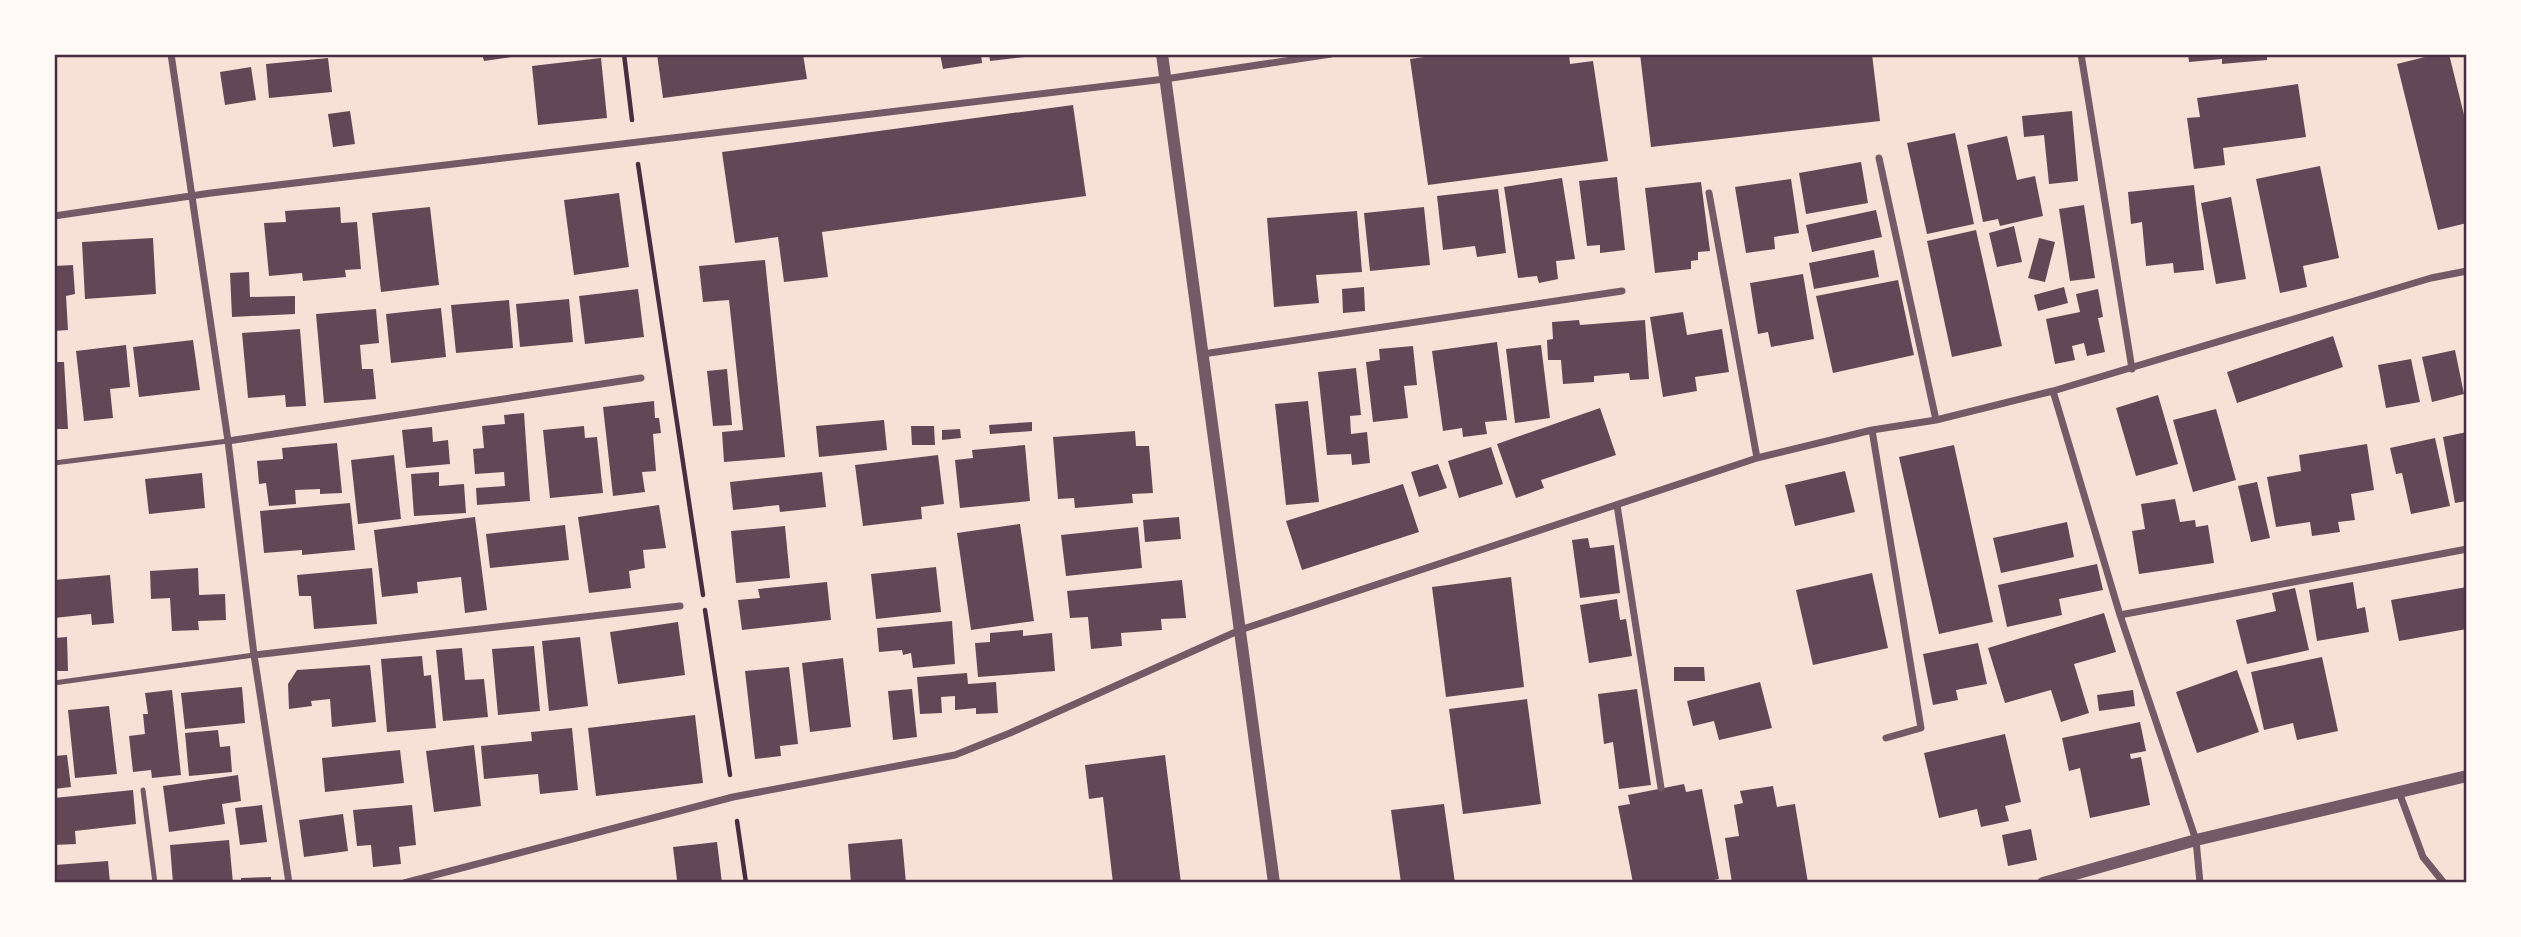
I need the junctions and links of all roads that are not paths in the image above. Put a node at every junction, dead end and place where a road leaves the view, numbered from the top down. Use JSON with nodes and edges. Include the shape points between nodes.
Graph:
{"nodes":[{"id":1,"x":171,"y":54,"type":"edge"},
{"id":2,"x":1162,"y":54,"type":"edge"},
{"id":3,"x":1331,"y":54,"type":"edge"},
{"id":4,"x":2081,"y":54,"type":"edge"},
{"id":5,"x":1165,"y":79,"type":"junction"},
{"id":6,"x":1879,"y":158,"type":"dead end"},
{"id":7,"x":1709,"y":193,"type":"dead end"},
{"id":8,"x":192,"y":197,"type":"junction"},
{"id":9,"x":54,"y":216,"type":"edge"},
{"id":10,"x":2467,"y":271,"type":"edge"},
{"id":11,"x":1622,"y":291,"type":"dead end"},
{"id":12,"x":1203,"y":354,"type":"junction"},
{"id":13,"x":2132,"y":369,"type":"junction"},
{"id":14,"x":641,"y":378,"type":"dead end"},
{"id":15,"x":2053,"y":391,"type":"junction"},
{"id":16,"x":1937,"y":420,"type":"junction"},
{"id":17,"x":1872,"y":430,"type":"junction"},
{"id":18,"x":228,"y":441,"type":"junction"},
{"id":19,"x":1757,"y":458,"type":"junction"},
{"id":20,"x":54,"y":463,"type":"edge"},
{"id":21,"x":1618,"y":505,"type":"junction"},
{"id":22,"x":2467,"y":549,"type":"edge"},
{"id":23,"x":680,"y":606,"type":"dead end"},
{"id":24,"x":2120,"y":615,"type":"junction"},
{"id":25,"x":1240,"y":630,"type":"junction"},
{"id":26,"x":254,"y":655,"type":"junction"},
{"id":27,"x":54,"y":683,"type":"edge"},
{"id":28,"x":1886,"y":738,"type":"dead end"},
{"id":29,"x":2467,"y":775,"type":"edge"},
{"id":30,"x":1661,"y":788,"type":"dead end"},
{"id":31,"x":143,"y":790,"type":"dead end"},
{"id":32,"x":2399,"y":792,"type":"junction"},
{"id":33,"x":2196,"y":840,"type":"junction"},
{"id":34,"x":155,"y":883,"type":"edge"},
{"id":35,"x":289,"y":883,"type":"edge"},
{"id":36,"x":404,"y":883,"type":"edge"},
{"id":37,"x":1274,"y":883,"type":"edge"},
{"id":38,"x":2043,"y":883,"type":"edge"},
{"id":39,"x":2200,"y":883,"type":"edge"},
{"id":40,"x":2444,"y":883,"type":"edge"}],
"edges":[{"from":1,"to":8,"type":"street"},
{"from":2,"to":5,"type":"street"},
{"from":3,"to":5,"type":"street"},
{"from":4,"to":13,"type":"street"},
{"from":5,"to":8,"type":"street"},
{"from":5,"to":12,"type":"street"},
{"from":6,"to":16,"type":"street"},
{"from":7,"to":19,"type":"street"},
{"from":8,"to":9,"type":"street"},
{"from":8,"to":18,"type":"street"},
{"from":10,"to":13,"type":"street"},
{"from":11,"to":12,"type":"street"},
{"from":12,"to":25,"type":"street"},
{"from":13,"to":15,"type":"street"},
{"from":14,"to":18,"type":"street"},
{"from":15,"to":16,"type":"street"},
{"from":15,"to":24,"type":"street"},
{"from":16,"to":17,"type":"street"},
{"from":17,"to":19,"type":"street"},
{"from":17,"to":28,"type":"street","via":[[1921,728]]},
{"from":18,"to":20,"type":"lane"},
{"from":18,"to":26,"type":"street"},
{"from":19,"to":21,"type":"street"},
{"from":21,"to":25,"type":"street"},
{"from":21,"to":30,"type":"street"},
{"from":22,"to":24,"type":"street"},
{"from":23,"to":26,"type":"street"},
{"from":24,"to":33,"type":"street"},
{"from":25,"to":36,"type":"street","via":[[955,755],[733,797]]},
{"from":25,"to":37,"type":"street"},
{"from":26,"to":27,"type":"lane"},
{"from":26,"to":35,"type":"street"},
{"from":29,"to":32,"type":"street"},
{"from":31,"to":34,"type":"lane"},
{"from":32,"to":33,"type":"street"},
{"from":32,"to":40,"type":"street","via":[[2423,858]]},
{"from":33,"to":38,"type":"street"},
{"from":33,"to":39,"type":"street"}]}
